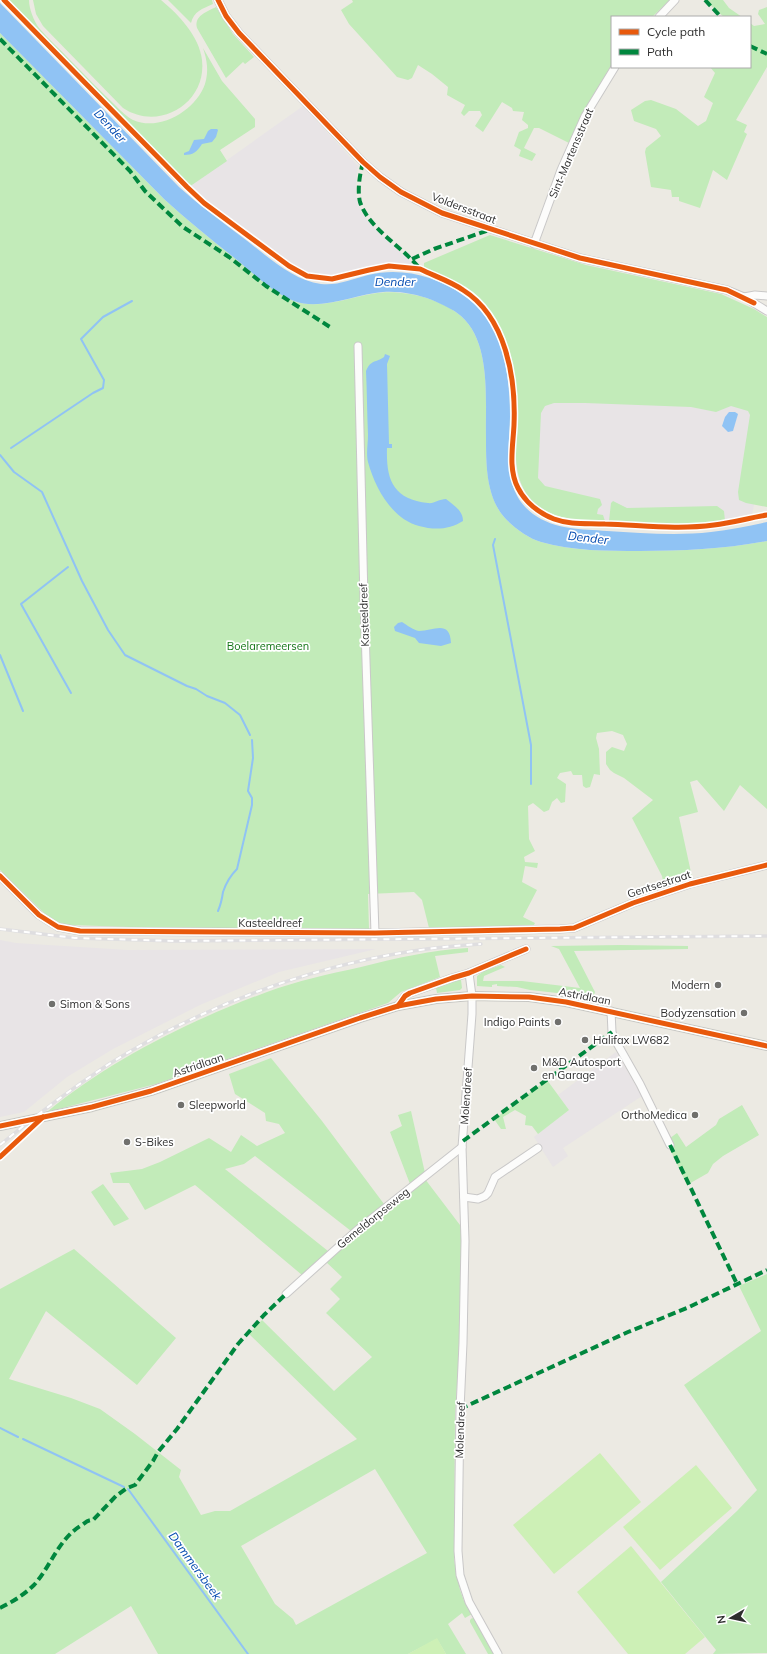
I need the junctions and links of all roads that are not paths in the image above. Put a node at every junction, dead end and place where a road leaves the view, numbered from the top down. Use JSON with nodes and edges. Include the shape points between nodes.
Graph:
{"nodes":[{"id":1,"x":218,"y":0,"type":"edge"},
{"id":2,"x":675,"y":0,"type":"edge"},
{"id":3,"x":660,"y":16,"type":"edge"},
{"id":4,"x":614,"y":68,"type":"edge"},
{"id":5,"x":534,"y":244,"type":"junction"},
{"id":6,"x":767,"y":296,"type":"edge"},
{"id":7,"x":744,"y":297,"type":"junction"},
{"id":8,"x":754,"y":303,"type":"junction"},
{"id":9,"x":767,"y":307,"type":"edge"},
{"id":10,"x":767,"y":311,"type":"edge"},
{"id":11,"x":358,"y":346,"type":"dead end"},
{"id":12,"x":767,"y":865,"type":"edge"},
{"id":13,"x":0,"y":876,"type":"edge"},
{"id":14,"x":560,"y":929,"type":"joint"},
{"id":15,"x":375,"y":933,"type":"junction"},
{"id":16,"x":526,"y":949,"type":"dead end"},
{"id":17,"x":469,"y":973,"type":"junction"},
{"id":18,"x":472,"y":996,"type":"junction"},
{"id":19,"x":398,"y":1006,"type":"junction"},
{"id":20,"x":611,"y":1011,"type":"junction"},
{"id":21,"x":767,"y":1046,"type":"edge"},
{"id":22,"x":0,"y":1126,"type":"edge"},
{"id":23,"x":670,"y":1145,"type":"dead end"},
{"id":24,"x":462,"y":1146,"type":"junction"},
{"id":25,"x":538,"y":1148,"type":"dead end"},
{"id":26,"x":464,"y":1197,"type":"junction"},
{"id":27,"x":286,"y":1294,"type":"dead end"},
{"id":28,"x":498,"y":1654,"type":"edge"}],
"edges":[{"from":1,"to":5,"type":"street","name":"Voldersstraat","via":[[239,33],[380,177],[401,192],[442,213]]},
{"from":2,"to":3,"type":"street"},
{"from":4,"to":5,"type":"street","name":"Sint-Martensstraat","via":[[585,116]]},
{"from":5,"to":7,"type":"street","name":"Voldersstraat","via":[[580,258],[727,290]]},
{"from":6,"to":7,"type":"street","name":"Voldersstraat","via":[[755,294]]},
{"from":7,"to":8,"type":"street","name":"Voldersstraat"},
{"from":8,"to":9,"type":"street","name":"Voldersstraat"},
{"from":8,"to":10,"type":"street","name":"Voldersstraat"},
{"from":11,"to":15,"type":"street","name":"Kasteeldreef"},
{"from":12,"to":14,"type":"street","name":"Gentsestraat","via":[[690,884],[633,903],[574,928]]},
{"from":13,"to":15,"type":"street","name":"Kasteeldreef","via":[[39,915],[58,927],[80,931]]},
{"from":14,"to":15,"type":"street","name":"Kasteeldreef"},
{"from":16,"to":17,"type":"street","name":"Astridlaan"},
{"from":17,"to":18,"type":"street"},
{"from":17,"to":19,"type":"street","name":"Astridlaan","via":[[410,993]]},
{"from":18,"to":19,"type":"main road","name":"Astridlaan"},
{"from":18,"to":20,"type":"main road","name":"Astridlaan","via":[[529,997]]},
{"from":18,"to":24,"type":"street","name":"Molendreef"},
{"from":19,"to":22,"type":"main road","name":"Astridlaan","via":[[151,1091],[92,1107]]},
{"from":20,"to":21,"type":"main road","name":"Astridlaan"},
{"from":20,"to":23,"type":"street","via":[[614,1038]]},
{"from":24,"to":26,"type":"street","name":"Molendreef"},
{"from":24,"to":27,"type":"street","name":"Gemeldorpseweg","via":[[356,1231]]},
{"from":25,"to":26,"type":"street","via":[[495,1177],[485,1196],[478,1199]]},
{"from":26,"to":28,"type":"street","name":"Molendreef","via":[[458,1551],[460,1575],[469,1602]]}]}
